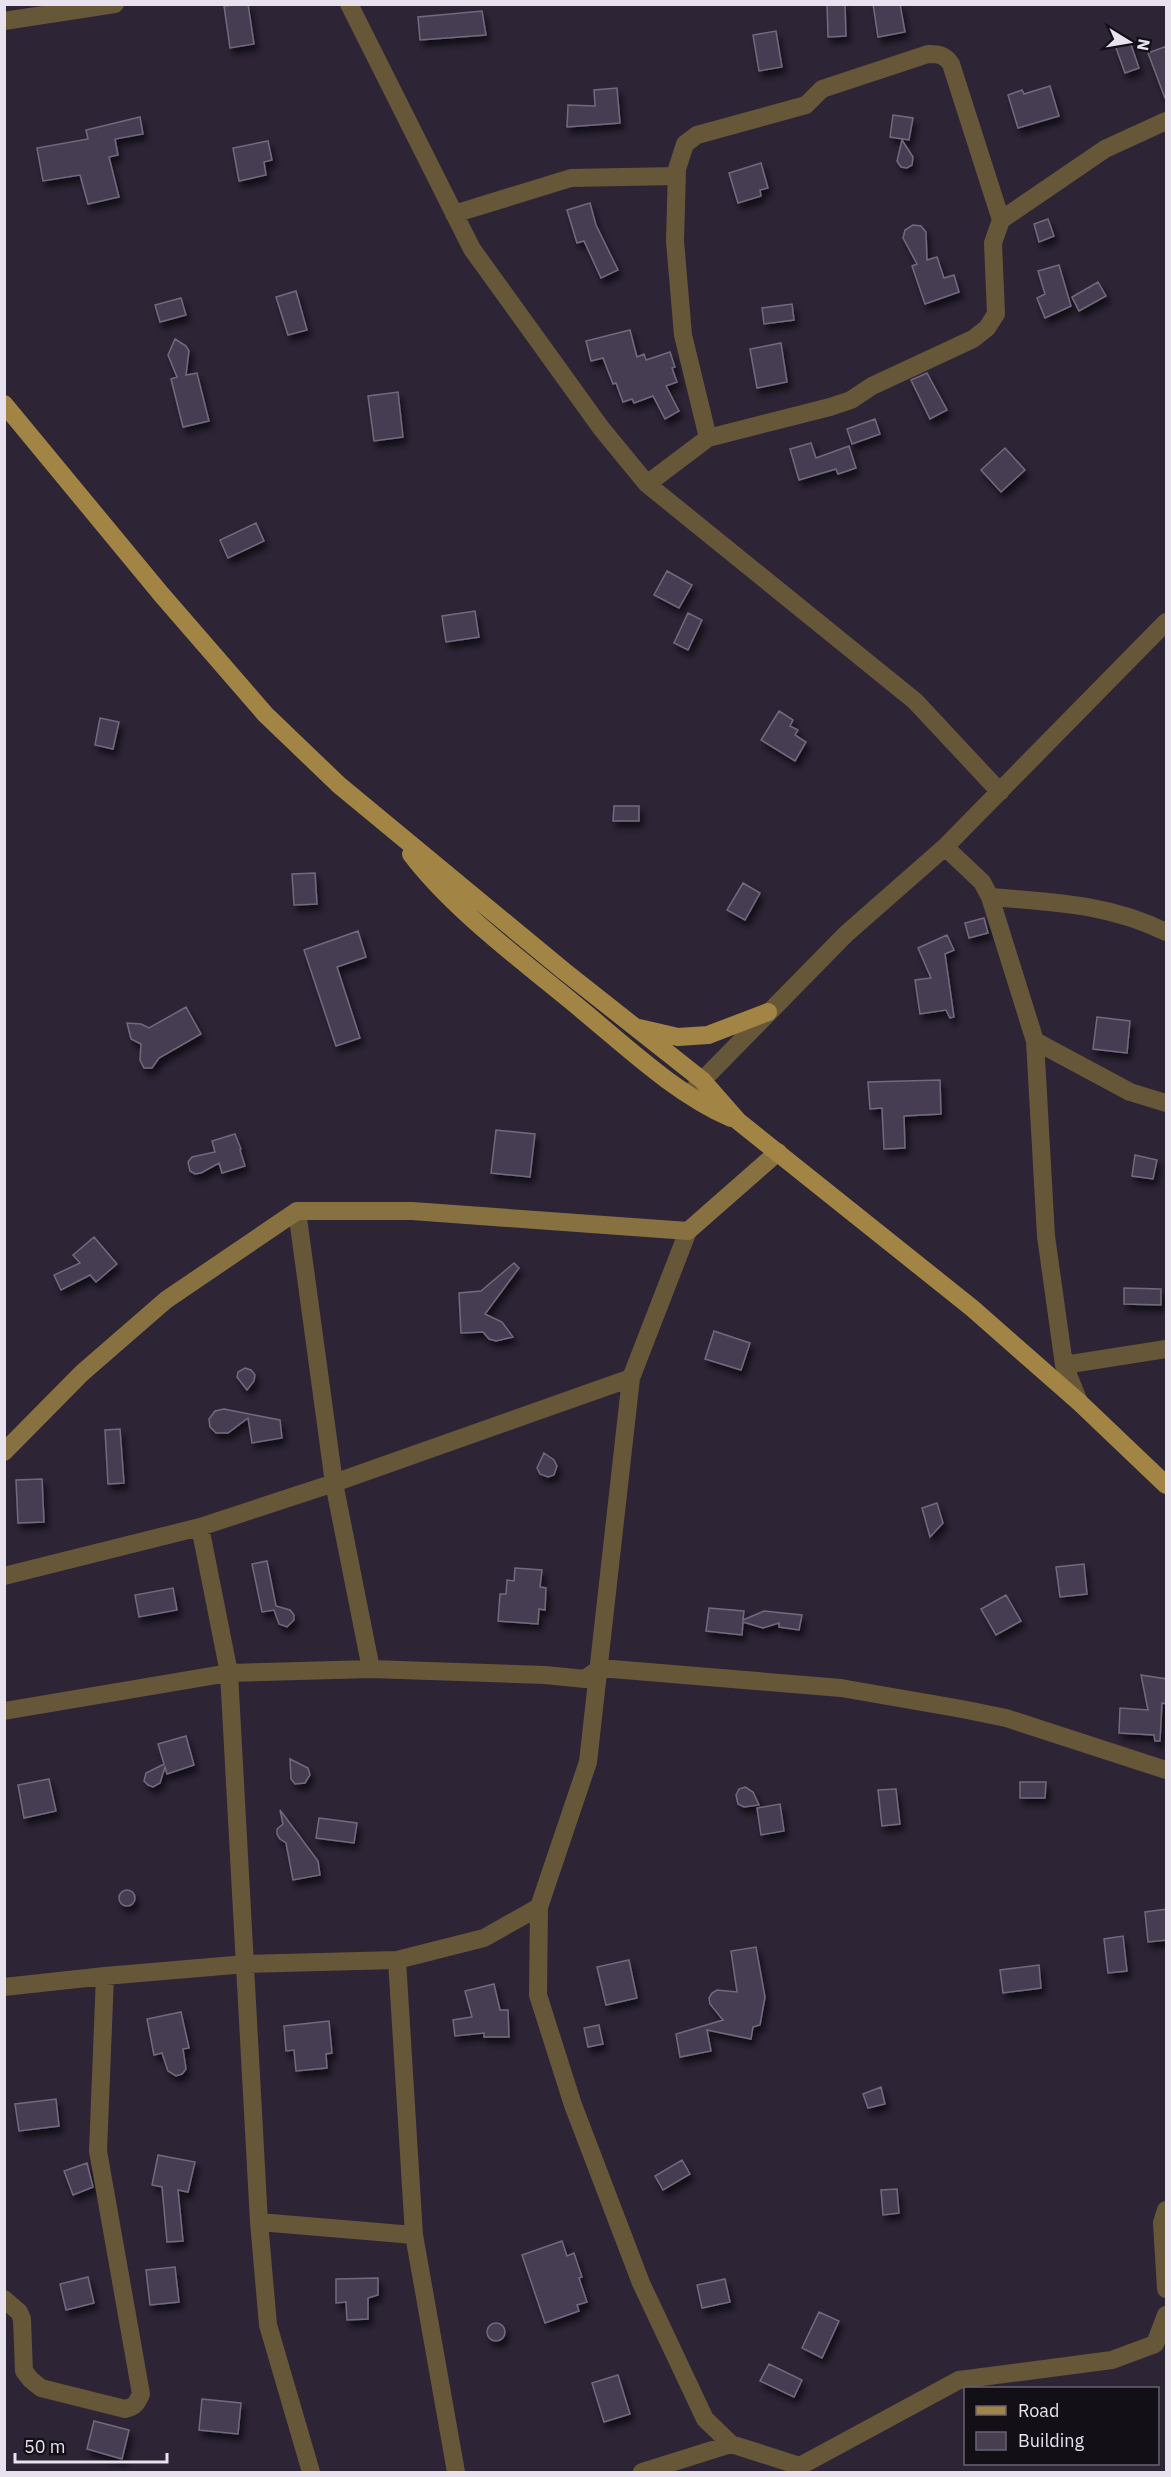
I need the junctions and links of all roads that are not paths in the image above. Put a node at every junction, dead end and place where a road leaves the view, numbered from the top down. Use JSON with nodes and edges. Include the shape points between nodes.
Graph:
{"nodes":[{"id":1,"x":115,"y":4,"type":"edge"},
{"id":2,"x":347,"y":6,"type":"edge"},
{"id":3,"x":4,"y":21,"type":"edge"},
{"id":4,"x":1167,"y":121,"type":"edge"},
{"id":5,"x":676,"y":176,"type":"junction"},
{"id":6,"x":454,"y":214,"type":"junction"},
{"id":7,"x":1001,"y":220,"type":"junction"},
{"id":8,"x":4,"y":404,"type":"edge"},
{"id":9,"x":708,"y":438,"type":"junction"},
{"id":10,"x":647,"y":484,"type":"junction"},
{"id":11,"x":1167,"y":622,"type":"edge"},
{"id":12,"x":1000,"y":792,"type":"junction"},
{"id":13,"x":397,"y":835,"type":"junction"},
{"id":14,"x":945,"y":847,"type":"junction"},
{"id":15,"x":990,"y":897,"type":"junction"},
{"id":16,"x":1167,"y":932,"type":"edge"},
{"id":17,"x":768,"y":1012,"type":"junction"},
{"id":18,"x":638,"y":1028,"type":"junction"},
{"id":19,"x":1035,"y":1041,"type":"junction"},
{"id":20,"x":702,"y":1080,"type":"junction"},
{"id":21,"x":689,"y":1094,"type":"junction"},
{"id":22,"x":1167,"y":1103,"type":"edge"},
{"id":23,"x":738,"y":1120,"type":"junction"},
{"id":24,"x":778,"y":1152,"type":"junction"},
{"id":25,"x":297,"y":1211,"type":"junction"},
{"id":26,"x":688,"y":1231,"type":"junction"},
{"id":27,"x":1167,"y":1349,"type":"edge"},
{"id":28,"x":1064,"y":1365,"type":"junction"},
{"id":29,"x":631,"y":1378,"type":"junction"},
{"id":30,"x":1079,"y":1402,"type":"junction"},
{"id":31,"x":4,"y":1452,"type":"edge"},
{"id":32,"x":334,"y":1483,"type":"junction"},
{"id":33,"x":1167,"y":1485,"type":"edge"},
{"id":34,"x":200,"y":1527,"type":"junction"},
{"id":35,"x":4,"y":1576,"type":"edge"},
{"id":36,"x":600,"y":1668,"type":"junction"},
{"id":37,"x":371,"y":1669,"type":"junction"},
{"id":38,"x":229,"y":1673,"type":"junction"},
{"id":39,"x":4,"y":1712,"type":"edge"},
{"id":40,"x":1167,"y":1770,"type":"edge"},
{"id":41,"x":539,"y":1907,"type":"junction"},
{"id":42,"x":397,"y":1960,"type":"junction"},
{"id":43,"x":246,"y":1964,"type":"junction"},
{"id":44,"x":105,"y":1976,"type":"junction"},
{"id":45,"x":4,"y":1987,"type":"edge"},
{"id":46,"x":1167,"y":2210,"type":"edge"},
{"id":47,"x":259,"y":2222,"type":"junction"},
{"id":48,"x":414,"y":2235,"type":"junction"},
{"id":49,"x":1167,"y":2289,"type":"edge"},
{"id":50,"x":4,"y":2299,"type":"edge"},
{"id":51,"x":1167,"y":2315,"type":"edge"},
{"id":52,"x":731,"y":2444,"type":"junction"},
{"id":53,"x":802,"y":2469,"type":"edge"},
{"id":54,"x":311,"y":2472,"type":"edge"},
{"id":55,"x":456,"y":2472,"type":"edge"},
{"id":56,"x":642,"y":2472,"type":"edge"}],
"edges":[{"from":1,"to":3,"type":"street"},
{"from":2,"to":6,"type":"street"},
{"from":4,"to":7,"type":"street","via":[[1105,149]]},
{"from":5,"to":6,"type":"street","via":[[571,178]]},
{"from":5,"to":7,"type":"street","via":[[685,144],[697,135],[806,105],[822,89],[935,54],[951,64]]},
{"from":5,"to":9,"type":"street","via":[[675,241],[683,335]]},
{"from":6,"to":10,"type":"street","via":[[472,249],[601,428]]},
{"from":7,"to":9,"type":"street","via":[[993,243],[996,314],[973,339],[872,386],[851,400]]},
{"from":8,"to":13,"type":"main road","via":[[265,714]]},
{"from":9,"to":10,"type":"street"},
{"from":10,"to":12,"type":"street","via":[[915,700]]},
{"from":11,"to":12,"type":"street"},
{"from":12,"to":14,"type":"street"},
{"from":13,"to":18,"type":"main road"},
{"from":13,"to":21,"type":"main road","via":[[422,869],[473,918]]},
{"from":14,"to":15,"type":"street","via":[[982,882]]},
{"from":14,"to":17,"type":"street","via":[[846,934]]},
{"from":15,"to":16,"type":"street","via":[[1081,904],[1110,910]]},
{"from":15,"to":19,"type":"street"},
{"from":17,"to":18,"type":"main road","via":[[708,1035],[678,1037]]},
{"from":17,"to":20,"type":"street"},
{"from":18,"to":20,"type":"main road"},
{"from":19,"to":22,"type":"street","via":[[1130,1092]]},
{"from":19,"to":28,"type":"street","via":[[1046,1236]]},
{"from":20,"to":21,"type":"street"},
{"from":20,"to":23,"type":"main road"},
{"from":21,"to":23,"type":"main road"},
{"from":23,"to":24,"type":"main road"},
{"from":24,"to":26,"type":"street"},
{"from":24,"to":30,"type":"main road","via":[[972,1308]]},
{"from":25,"to":26,"type":"street","via":[[412,1211]]},
{"from":25,"to":31,"type":"street","via":[[166,1300],[82,1372]]},
{"from":25,"to":32,"type":"street"},
{"from":26,"to":29,"type":"street"},
{"from":27,"to":28,"type":"street"},
{"from":28,"to":30,"type":"street"},
{"from":29,"to":32,"type":"street"},
{"from":29,"to":36,"type":"street"},
{"from":30,"to":33,"type":"main road"},
{"from":32,"to":34,"type":"street"},
{"from":32,"to":37,"type":"street"},
{"from":34,"to":35,"type":"street"},
{"from":34,"to":38,"type":"street"},
{"from":36,"to":37,"type":"street","via":[[585,1679]]},
{"from":36,"to":40,"type":"street","via":[[841,1688],[962,1708],[1006,1718]]},
{"from":36,"to":41,"type":"street","via":[[588,1762]]},
{"from":37,"to":38,"type":"street"},
{"from":38,"to":39,"type":"street"},
{"from":38,"to":43,"type":"street"},
{"from":41,"to":42,"type":"street","via":[[484,1938]]},
{"from":41,"to":52,"type":"street","via":[[538,1995],[573,2105],[641,2283],[705,2419]]},
{"from":42,"to":43,"type":"street"},
{"from":42,"to":48,"type":"street"},
{"from":43,"to":44,"type":"street"},
{"from":43,"to":47,"type":"street"},
{"from":44,"to":45,"type":"street"},
{"from":44,"to":50,"type":"street","via":[[98,2151],[141,2394],[138,2403],[125,2409],[41,2388],[30,2380],[24,2371],[22,2319]]},
{"from":46,"to":49,"type":"street","via":[[1162,2223]]},
{"from":47,"to":48,"type":"street"},
{"from":47,"to":54,"type":"street","via":[[268,2325]]},
{"from":48,"to":55,"type":"street"},
{"from":51,"to":53,"type":"street","via":[[1155,2344],[1112,2360],[958,2380]]},
{"from":52,"to":53,"type":"street"},
{"from":52,"to":56,"type":"street"}]}
